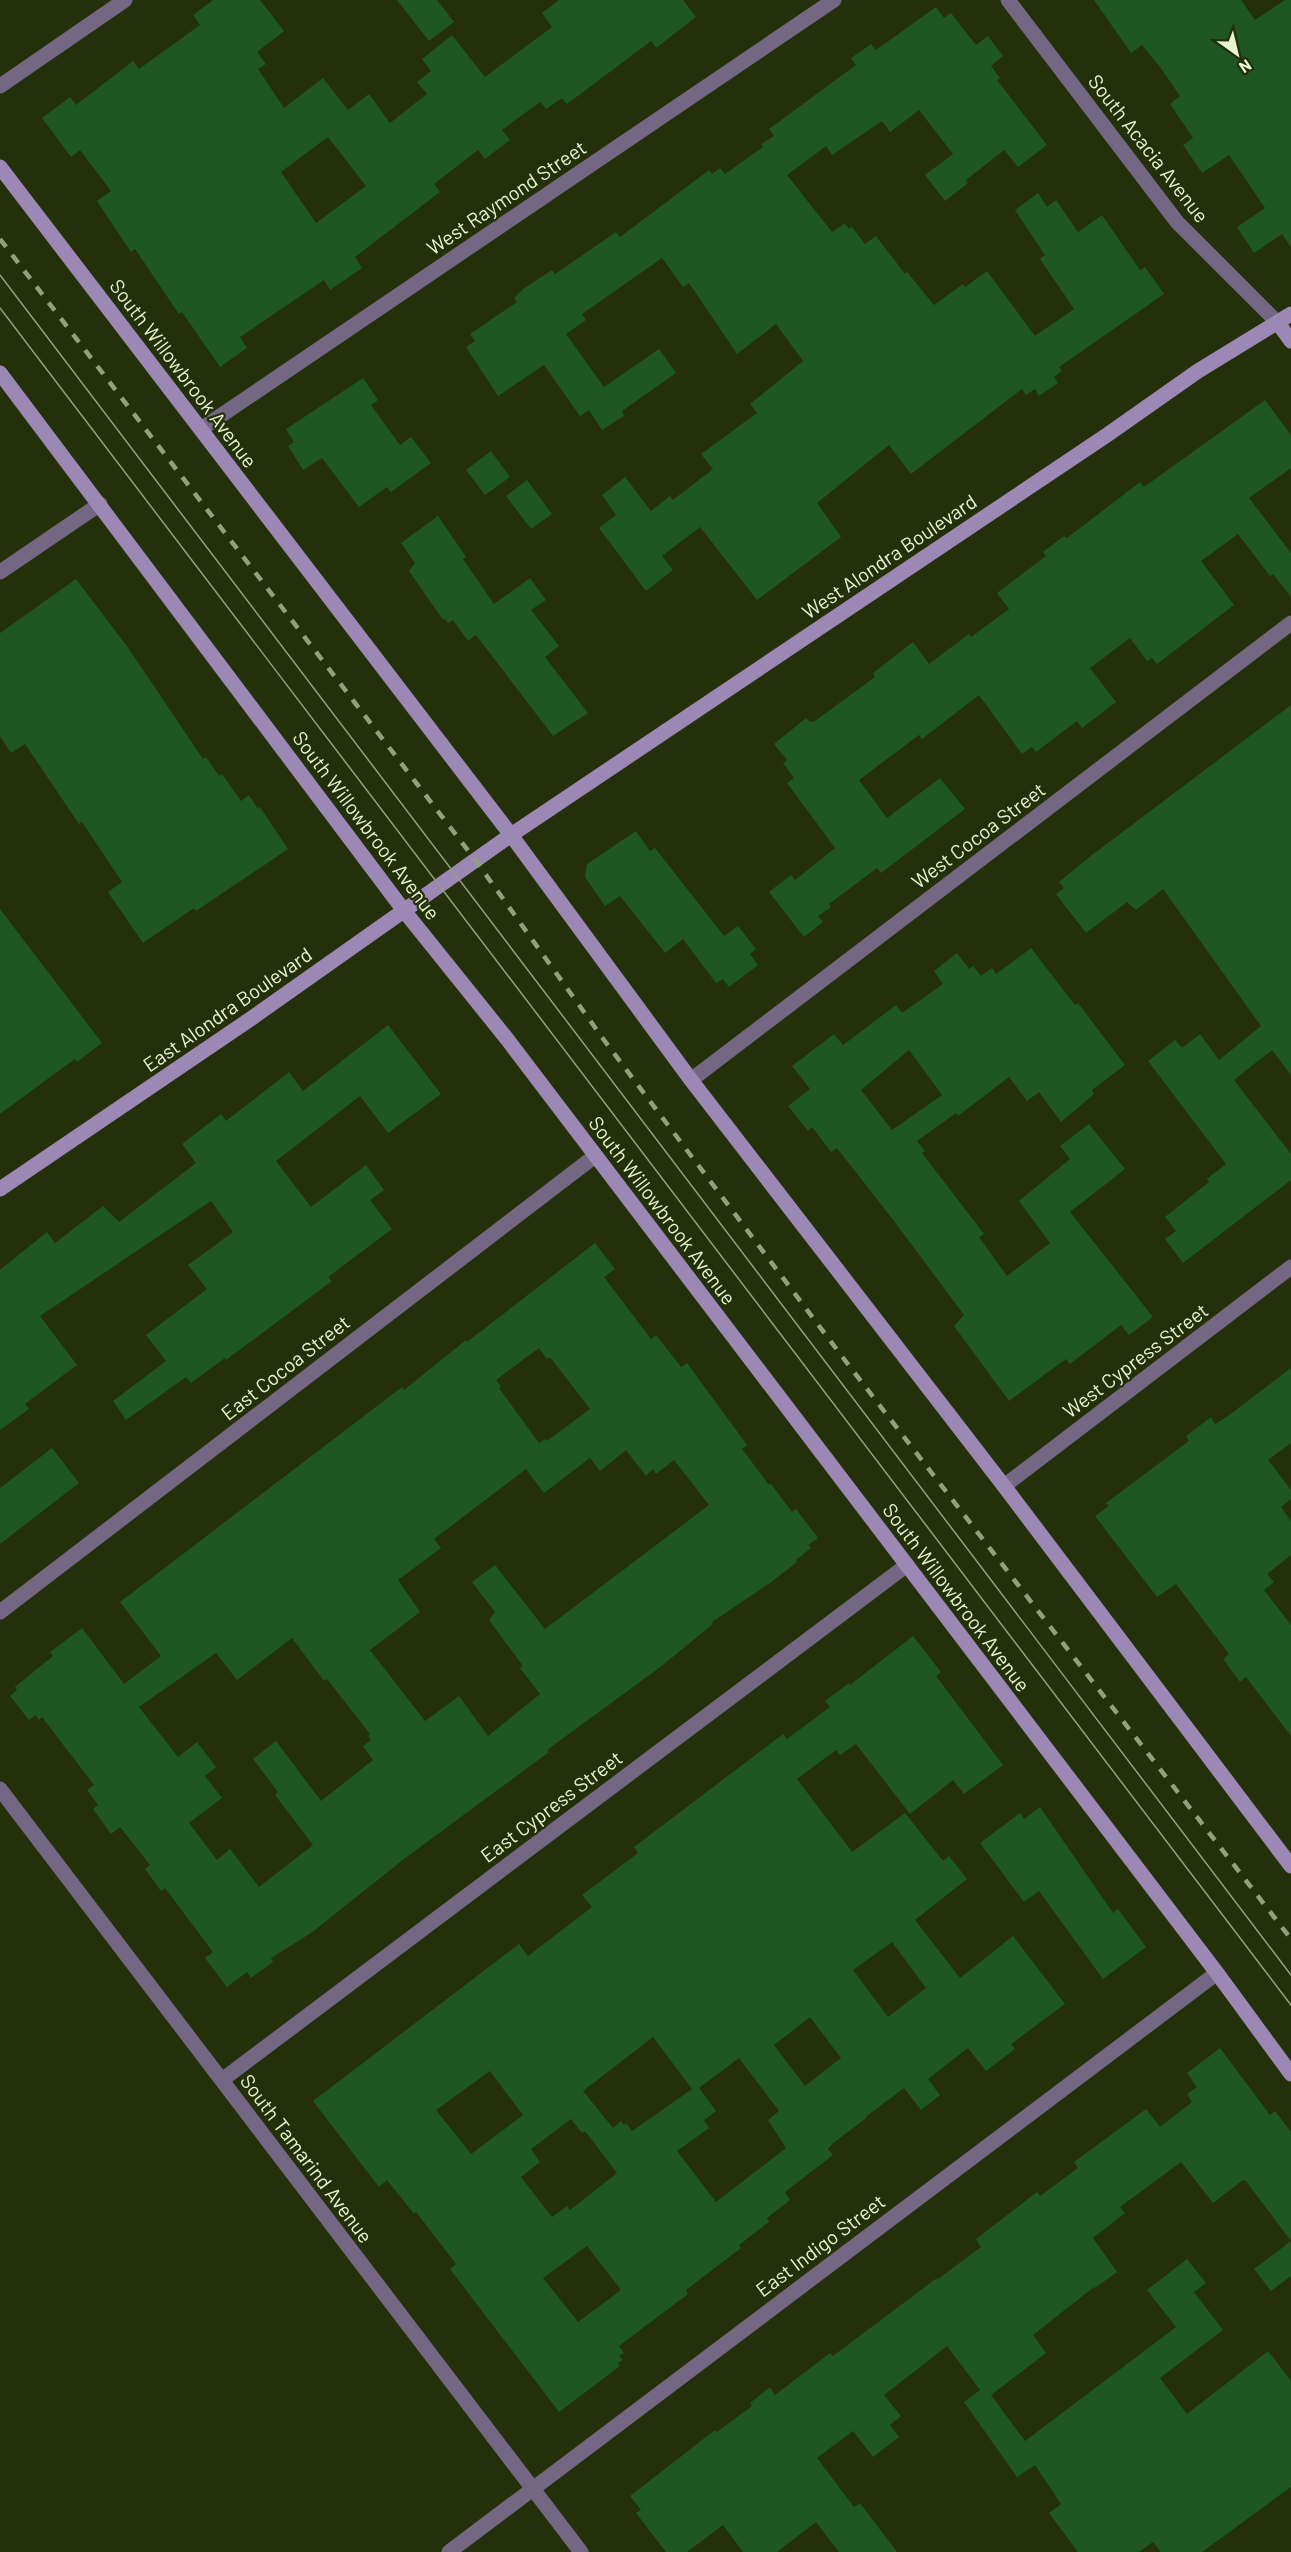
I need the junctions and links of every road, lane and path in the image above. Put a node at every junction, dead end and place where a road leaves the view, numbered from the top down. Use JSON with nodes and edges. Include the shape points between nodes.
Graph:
{"nodes":[{"id":1,"x":125,"y":0,"type":"edge"},
{"id":2,"x":834,"y":0,"type":"edge"},
{"id":3,"x":1008,"y":0,"type":"edge"},
{"id":4,"x":0,"y":86,"type":"edge"},
{"id":5,"x":0,"y":167,"type":"edge"},
{"id":6,"x":1291,"y":314,"type":"edge"},
{"id":7,"x":1278,"y":323,"type":"junction"},
{"id":8,"x":1291,"y":341,"type":"edge"},
{"id":9,"x":0,"y":373,"type":"edge"},
{"id":10,"x":201,"y":429,"type":"junction"},
{"id":11,"x":100,"y":504,"type":"junction"},
{"id":12,"x":0,"y":572,"type":"edge"},
{"id":13,"x":1291,"y":623,"type":"edge"},
{"id":14,"x":511,"y":835,"type":"junction"},
{"id":15,"x":476,"y":861,"type":"joint"},
{"id":16,"x":405,"y":912,"type":"junction"},
{"id":17,"x":691,"y":1080,"type":"junction"},
{"id":18,"x":595,"y":1156,"type":"junction"},
{"id":19,"x":0,"y":1189,"type":"edge"},
{"id":20,"x":1291,"y":1268,"type":"edge"},
{"id":21,"x":1004,"y":1486,"type":"junction"},
{"id":22,"x":906,"y":1565,"type":"junction"},
{"id":23,"x":0,"y":1612,"type":"edge"},
{"id":24,"x":0,"y":1790,"type":"edge"},
{"id":25,"x":1291,"y":1866,"type":"edge"},
{"id":26,"x":1217,"y":1973,"type":"junction"},
{"id":27,"x":1291,"y":2074,"type":"edge"},
{"id":28,"x":222,"y":2080,"type":"junction"},
{"id":29,"x":533,"y":2489,"type":"junction"},
{"id":30,"x":449,"y":2552,"type":"edge"},
{"id":31,"x":581,"y":2552,"type":"edge"}],
"edges":[{"from":1,"to":4,"type":"street"},
{"from":2,"to":10,"type":"street","name":"West Raymond Street"},
{"from":3,"to":7,"type":"street","name":"South Acacia Avenue","via":[[1177,222]]},
{"from":5,"to":10,"type":"street","name":"South Willowbrook Avenue"},
{"from":6,"to":7,"type":"street","name":"West Alondra Boulevard"},
{"from":7,"to":8,"type":"street","name":"South Acacia Avenue"},
{"from":7,"to":14,"type":"street","name":"West Alondra Boulevard","via":[[1198,371]]},
{"from":9,"to":11,"type":"street","name":"South Willowbrook Avenue"},
{"from":10,"to":14,"type":"street","name":"South Willowbrook Avenue"},
{"from":11,"to":12,"type":"street"},
{"from":11,"to":16,"type":"street","name":"South Willowbrook Avenue"},
{"from":13,"to":17,"type":"street","name":"West Cocoa Street"},
{"from":14,"to":15,"type":"street","name":"West Alondra Boulevard"},
{"from":14,"to":17,"type":"street","name":"South Willowbrook Avenue"},
{"from":15,"to":16,"type":"street","name":"East Alondra Boulevard"},
{"from":16,"to":18,"type":"street","name":"South Willowbrook Avenue"},
{"from":16,"to":19,"type":"street","name":"East Alondra Boulevard"},
{"from":17,"to":21,"type":"street","name":"South Willowbrook Avenue"},
{"from":18,"to":22,"type":"street","name":"South Willowbrook Avenue"},
{"from":18,"to":23,"type":"street","name":"East Cocoa Street"},
{"from":20,"to":21,"type":"street","name":"West Cypress Street"},
{"from":21,"to":25,"type":"street","name":"South Willowbrook Avenue"},
{"from":22,"to":26,"type":"street","name":"South Willowbrook Avenue"},
{"from":22,"to":28,"type":"street","name":"East Cypress Street"},
{"from":24,"to":28,"type":"street","name":"South Tamarind Avenue"},
{"from":26,"to":27,"type":"street","name":"South Willowbrook Avenue"},
{"from":26,"to":29,"type":"street","name":"East Indigo Street"},
{"from":28,"to":29,"type":"street","name":"South Tamarind Avenue"},
{"from":29,"to":30,"type":"street","name":"East Indigo Street"},
{"from":29,"to":31,"type":"street","name":"South Tamarind Avenue"}]}
